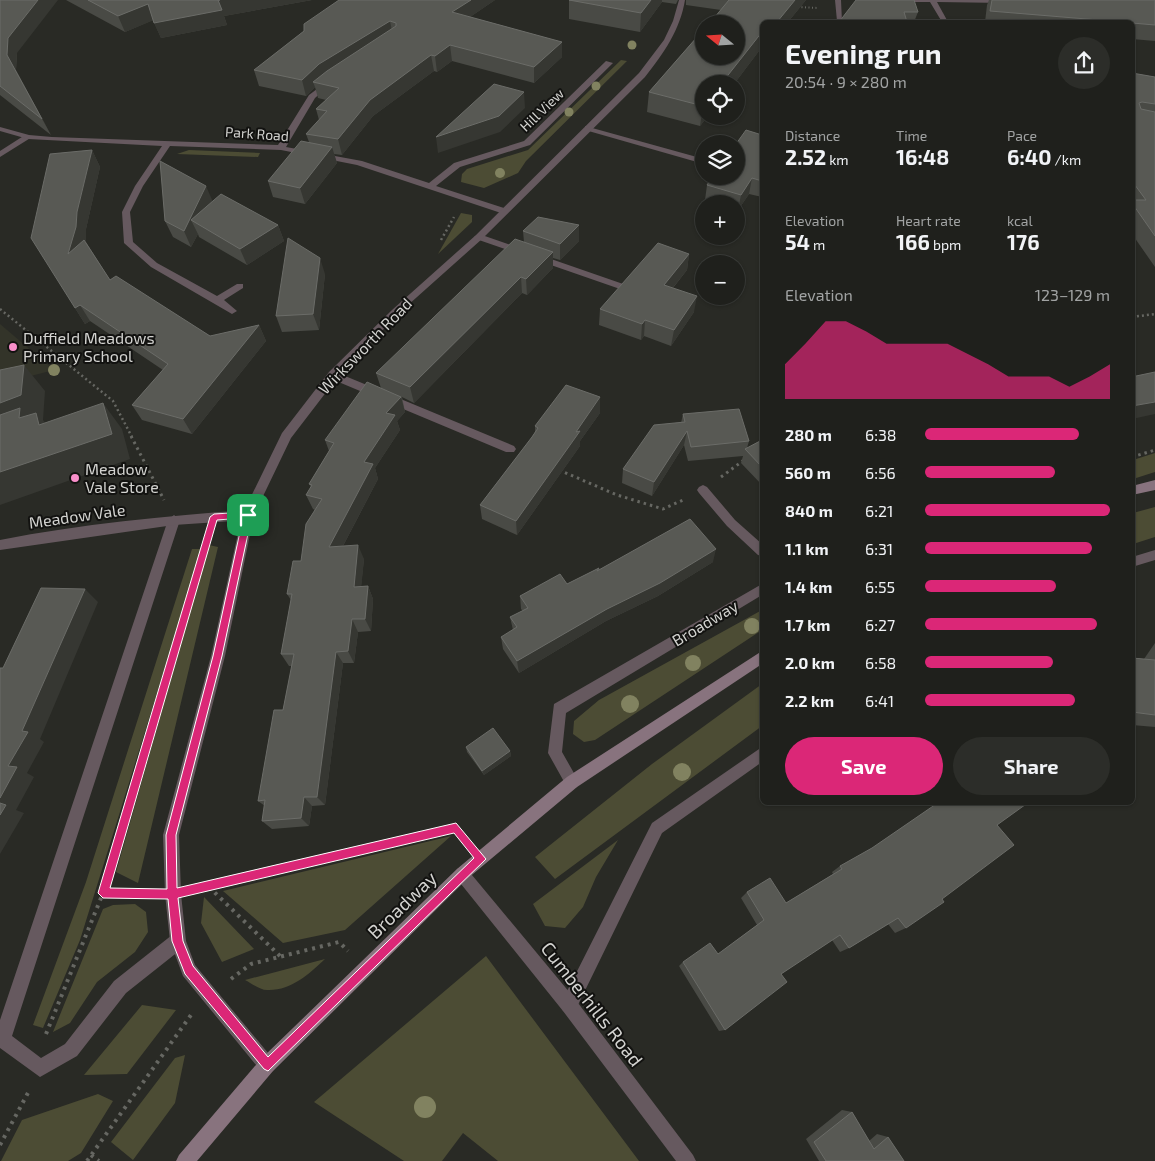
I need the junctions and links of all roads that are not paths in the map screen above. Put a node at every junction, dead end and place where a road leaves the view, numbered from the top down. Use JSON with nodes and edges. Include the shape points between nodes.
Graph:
{"nodes":[{"id":1,"x":682,"y":0,"type":"edge"},
{"id":2,"x":838,"y":0,"type":"edge"},
{"id":3,"x":914,"y":0,"type":"edge"},
{"id":4,"x":974,"y":0,"type":"edge"},
{"id":5,"x":933,"y":1,"type":"edge"},
{"id":6,"x":1014,"y":1,"type":"edge"},
{"id":7,"x":840,"y":20,"type":"edge"},
{"id":8,"x":944,"y":20,"type":"edge"},
{"id":9,"x":608,"y":64,"type":"dead end"},
{"id":10,"x":336,"y":77,"type":"edge"},
{"id":11,"x":588,"y":128,"type":"junction"},
{"id":12,"x":0,"y":129,"type":"edge"},
{"id":13,"x":28,"y":137,"type":"junction"},
{"id":14,"x":168,"y":143,"type":"junction"},
{"id":15,"x":281,"y":148,"type":"junction"},
{"id":16,"x":0,"y":155,"type":"edge"},
{"id":17,"x":695,"y":159,"type":"edge"},
{"id":18,"x":431,"y":186,"type":"junction"},
{"id":19,"x":504,"y":211,"type":"junction"},
{"id":20,"x":479,"y":236,"type":"junction"},
{"id":21,"x":240,"y":286,"type":"dead end"},
{"id":22,"x":623,"y":287,"type":"edge"},
{"id":23,"x":217,"y":300,"type":"junction"},
{"id":24,"x":232,"y":311,"type":"dead end"},
{"id":25,"x":332,"y":375,"type":"junction"},
{"id":26,"x":510,"y":449,"type":"dead end"},
{"id":27,"x":1155,"y":485,"type":"edge"},
{"id":28,"x":703,"y":490,"type":"road end"},
{"id":29,"x":1135,"y":490,"type":"edge"},
{"id":30,"x":248,"y":515,"type":"junction"},
{"id":31,"x":174,"y":520,"type":"junction"},
{"id":32,"x":0,"y":546,"type":"edge"},
{"id":33,"x":760,"y":550,"type":"edge"},
{"id":34,"x":1155,"y":555,"type":"edge"},
{"id":35,"x":1135,"y":561,"type":"edge"},
{"id":36,"x":760,"y":590,"type":"edge"},
{"id":37,"x":760,"y":657,"type":"edge"},
{"id":38,"x":760,"y":755,"type":"edge"},
{"id":39,"x":572,"y":782,"type":"junction"},
{"id":40,"x":462,"y":874,"type":"junction"},
{"id":41,"x":178,"y":941,"type":"junction"},
{"id":42,"x":569,"y":1005,"type":"junction"},
{"id":43,"x":268,"y":1065,"type":"junction"},
{"id":44,"x":185,"y":1161,"type":"edge"},
{"id":45,"x":687,"y":1161,"type":"edge"}],
"edges":[{"from":1,"to":11,"type":"street","name":"Wirksworth Road","via":[[664,48],[642,75]]},
{"from":2,"to":7,"type":"street"},
{"from":3,"to":5,"type":"street"},
{"from":4,"to":5,"type":"street"},
{"from":4,"to":6,"type":"street"},
{"from":5,"to":8,"type":"street"},
{"from":9,"to":18,"type":"street","name":"Hill View","via":[[527,143],[457,165]]},
{"from":10,"to":15,"type":"street","via":[[312,97]]},
{"from":11,"to":17,"type":"street"},
{"from":11,"to":19,"type":"street","name":"Wirksworth Road"},
{"from":12,"to":13,"type":"street","name":"Park Road"},
{"from":13,"to":14,"type":"street","name":"Park Road"},
{"from":13,"to":16,"type":"street"},
{"from":14,"to":15,"type":"street","name":"Park Road"},
{"from":14,"to":23,"type":"street","via":[[126,212],[129,243],[154,265]]},
{"from":15,"to":18,"type":"street","name":"Park Road","via":[[359,163]]},
{"from":18,"to":19,"type":"street","name":"Park Road"},
{"from":19,"to":20,"type":"street","name":"Wirksworth Road"},
{"from":20,"to":22,"type":"street"},
{"from":20,"to":25,"type":"street","name":"Wirksworth Road"},
{"from":21,"to":23,"type":"street"},
{"from":23,"to":24,"type":"street"},
{"from":25,"to":26,"type":"street"},
{"from":25,"to":30,"type":"street","name":"Wirksworth Road","via":[[286,436]]},
{"from":27,"to":29,"type":"main road"},
{"from":28,"to":33,"type":"street"},
{"from":30,"to":31,"type":"street","name":"Meadow Vale"},
{"from":30,"to":41,"type":"street","name":"Wirksworth Road","via":[[218,656],[171,835],[172,894]]},
{"from":31,"to":32,"type":"street","name":"Meadow Vale"},
{"from":31,"to":41,"type":"street","via":[[2,1039],[40,1068],[71,1050],[120,988]]},
{"from":34,"to":35,"type":"street"},
{"from":36,"to":39,"type":"street","name":"Broadway","via":[[559,709],[556,753]]},
{"from":37,"to":39,"type":"main road","name":"Broadway"},
{"from":38,"to":42,"type":"street","via":[[657,828]]},
{"from":39,"to":40,"type":"main road","name":"Broadway"},
{"from":40,"to":42,"type":"street","name":"Cumberhills Road"},
{"from":40,"to":43,"type":"main road","name":"Broadway"},
{"from":41,"to":43,"type":"street","name":"Wirksworth Road","via":[[189,970]]},
{"from":42,"to":45,"type":"street","name":"Cumberhills Road"},
{"from":43,"to":44,"type":"main road"}]}
